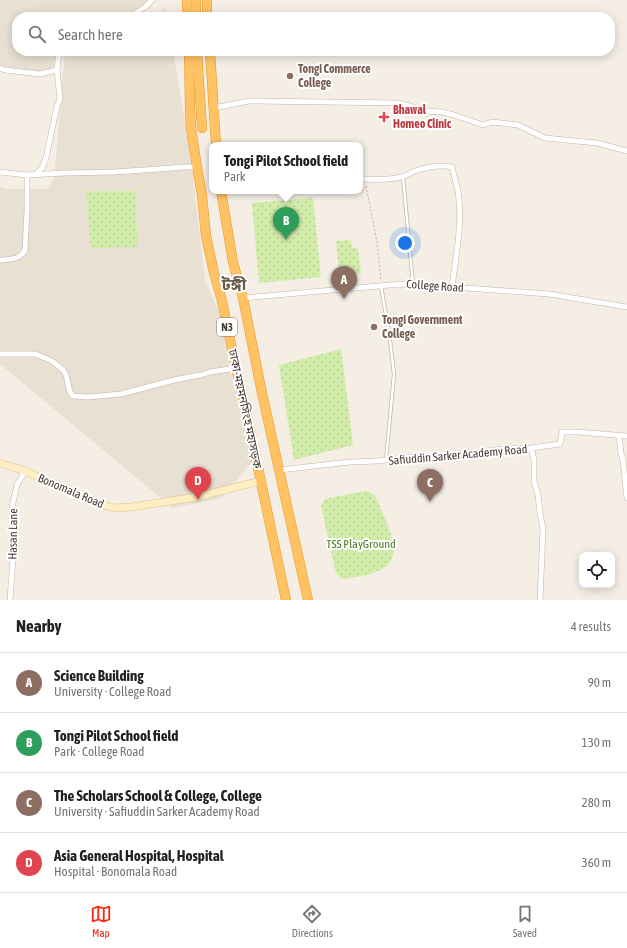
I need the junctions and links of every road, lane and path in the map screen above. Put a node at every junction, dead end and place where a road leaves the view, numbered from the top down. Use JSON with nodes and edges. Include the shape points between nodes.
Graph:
{"nodes":[{"id":1,"x":152,"y":0,"type":"edge"},
{"id":2,"x":187,"y":0,"type":"edge"},
{"id":3,"x":196,"y":0,"type":"edge"},
{"id":4,"x":207,"y":0,"type":"edge"},
{"id":5,"x":137,"y":12,"type":"edge"},
{"id":6,"x":187,"y":12,"type":"edge"},
{"id":7,"x":196,"y":12,"type":"edge"},
{"id":8,"x":207,"y":12,"type":"edge"},
{"id":9,"x":58,"y":56,"type":"edge"},
{"id":10,"x":189,"y":56,"type":"edge"},
{"id":11,"x":197,"y":56,"type":"edge"},
{"id":12,"x":210,"y":56,"type":"edge"},
{"id":13,"x":0,"y":68,"type":"edge"},
{"id":14,"x":57,"y":70,"type":"junction"},
{"id":15,"x":214,"y":108,"type":"junction"},
{"id":16,"x":202,"y":128,"type":"dead end"},
{"id":17,"x":216,"y":142,"type":"edge"},
{"id":18,"x":627,"y":151,"type":"edge"},
{"id":19,"x":197,"y":167,"type":"junction"},
{"id":20,"x":0,"y":172,"type":"edge"},
{"id":21,"x":36,"y":174,"type":"junction"},
{"id":22,"x":27,"y":175,"type":"junction"},
{"id":23,"x":402,"y":177,"type":"junction"},
{"id":24,"x":363,"y":179,"type":"edge"},
{"id":25,"x":222,"y":194,"type":"edge"},
{"id":26,"x":0,"y":260,"type":"edge"},
{"id":27,"x":413,"y":285,"type":"junction"},
{"id":28,"x":381,"y":286,"type":"junction"},
{"id":29,"x":452,"y":286,"type":"junction"},
{"id":30,"x":243,"y":298,"type":"junction"},
{"id":31,"x":627,"y":307,"type":"edge"},
{"id":32,"x":0,"y":354,"type":"edge"},
{"id":33,"x":236,"y":368,"type":"junction"},
{"id":34,"x":619,"y":436,"type":"junction"},
{"id":35,"x":627,"y":436,"type":"edge"},
{"id":36,"x":531,"y":448,"type":"junction"},
{"id":37,"x":386,"y":461,"type":"junction"},
{"id":38,"x":0,"y":463,"type":"edge"},
{"id":39,"x":279,"y":470,"type":"junction"},
{"id":40,"x":25,"y":471,"type":"junction"},
{"id":41,"x":261,"y":481,"type":"junction"},
{"id":42,"x":627,"y":498,"type":"edge"},
{"id":43,"x":10,"y":600,"type":"edge"},
{"id":44,"x":286,"y":600,"type":"edge"},
{"id":45,"x":308,"y":600,"type":"edge"},
{"id":46,"x":540,"y":600,"type":"edge"}],
"edges":[{"from":1,"to":5,"type":"street"},
{"from":2,"to":6,"type":"highway"},
{"from":3,"to":7,"type":"highway"},
{"from":4,"to":8,"type":"highway"},
{"from":9,"to":14,"type":"street"},
{"from":10,"to":19,"type":"highway","name":"ঢাকা-ময়মনসিংহ মহাসড়ক","number":"N3","via":[[190,110]]},
{"from":11,"to":16,"type":"highway"},
{"from":12,"to":15,"type":"highway"},
{"from":13,"to":14,"type":"street","via":[[40,74]]},
{"from":14,"to":21,"type":"street","via":[[60,99],[46,158]]},
{"from":15,"to":17,"type":"highway"},
{"from":15,"to":18,"type":"street","via":[[248,100],[398,103],[425,111],[454,115],[484,125],[492,122],[518,125],[544,138],[597,144]]},
{"from":19,"to":21,"type":"street"},
{"from":19,"to":33,"type":"highway","name":"ঢাকা-ময়মনসিংহ মহাসড়ক","number":"N3","via":[[206,236]]},
{"from":20,"to":22,"type":"street"},
{"from":21,"to":22,"type":"street"},
{"from":22,"to":26,"type":"street","via":[[25,250],[19,258]]},
{"from":23,"to":24,"type":"street","via":[[388,180]]},
{"from":23,"to":27,"type":"lane"},
{"from":23,"to":29,"type":"street","via":[[425,168],[452,167],[458,192],[460,221]]},
{"from":24,"to":28,"type":"path","via":[[377,242]]},
{"from":25,"to":30,"type":"highway","name":"ঢাকা-ময়মনসিংহ মহাসড়ক","number":"N3","via":[[233,262]]},
{"from":27,"to":28,"type":"street","name":"College Road"},
{"from":27,"to":29,"type":"street","name":"College Road"},
{"from":28,"to":30,"type":"street","name":"College Road"},
{"from":28,"to":37,"type":"lane","via":[[394,374]]},
{"from":29,"to":31,"type":"street","name":"College Road","via":[[549,294]]},
{"from":30,"to":39,"type":"highway","name":"ঢাকা-ময়মনসিংহ মহাসড়ক","number":"N3"},
{"from":32,"to":33,"type":"street","via":[[35,354],[52,361],[63,370],[70,392],[78,397],[121,394]]},
{"from":33,"to":41,"type":"highway","name":"ঢাকা-ময়মনসিংহ মহাসড়ক","number":"N3"},
{"from":34,"to":35,"type":"street","name":"Safiuddin Sarker Academy Road"},
{"from":34,"to":36,"type":"street","name":"Safiuddin Sarker Academy Road","via":[[562,432],[560,444]]},
{"from":34,"to":42,"type":"street"},
{"from":36,"to":37,"type":"street","name":"Safiuddin Sarker Academy Road","via":[[463,452],[447,456]]},
{"from":36,"to":46,"type":"street","via":[[543,529]]},
{"from":37,"to":39,"type":"street","name":"Safiuddin Sarker Academy Road","via":[[350,462]]},
{"from":38,"to":40,"type":"street","name":"Bonomala Road"},
{"from":39,"to":45,"type":"highway","name":"ঢাকা-ময়মনসিংহ মহাসড়ক","number":"N3"},
{"from":40,"to":41,"type":"street","name":"Bonomala Road","via":[[116,508],[196,497]]},
{"from":40,"to":43,"type":"street","name":"Hasan Lane","via":[[17,485],[12,506],[14,545]]},
{"from":41,"to":44,"type":"highway","name":"ঢাকা-ময়মনসিংহ মহাসড়ক","number":"N3"}]}
